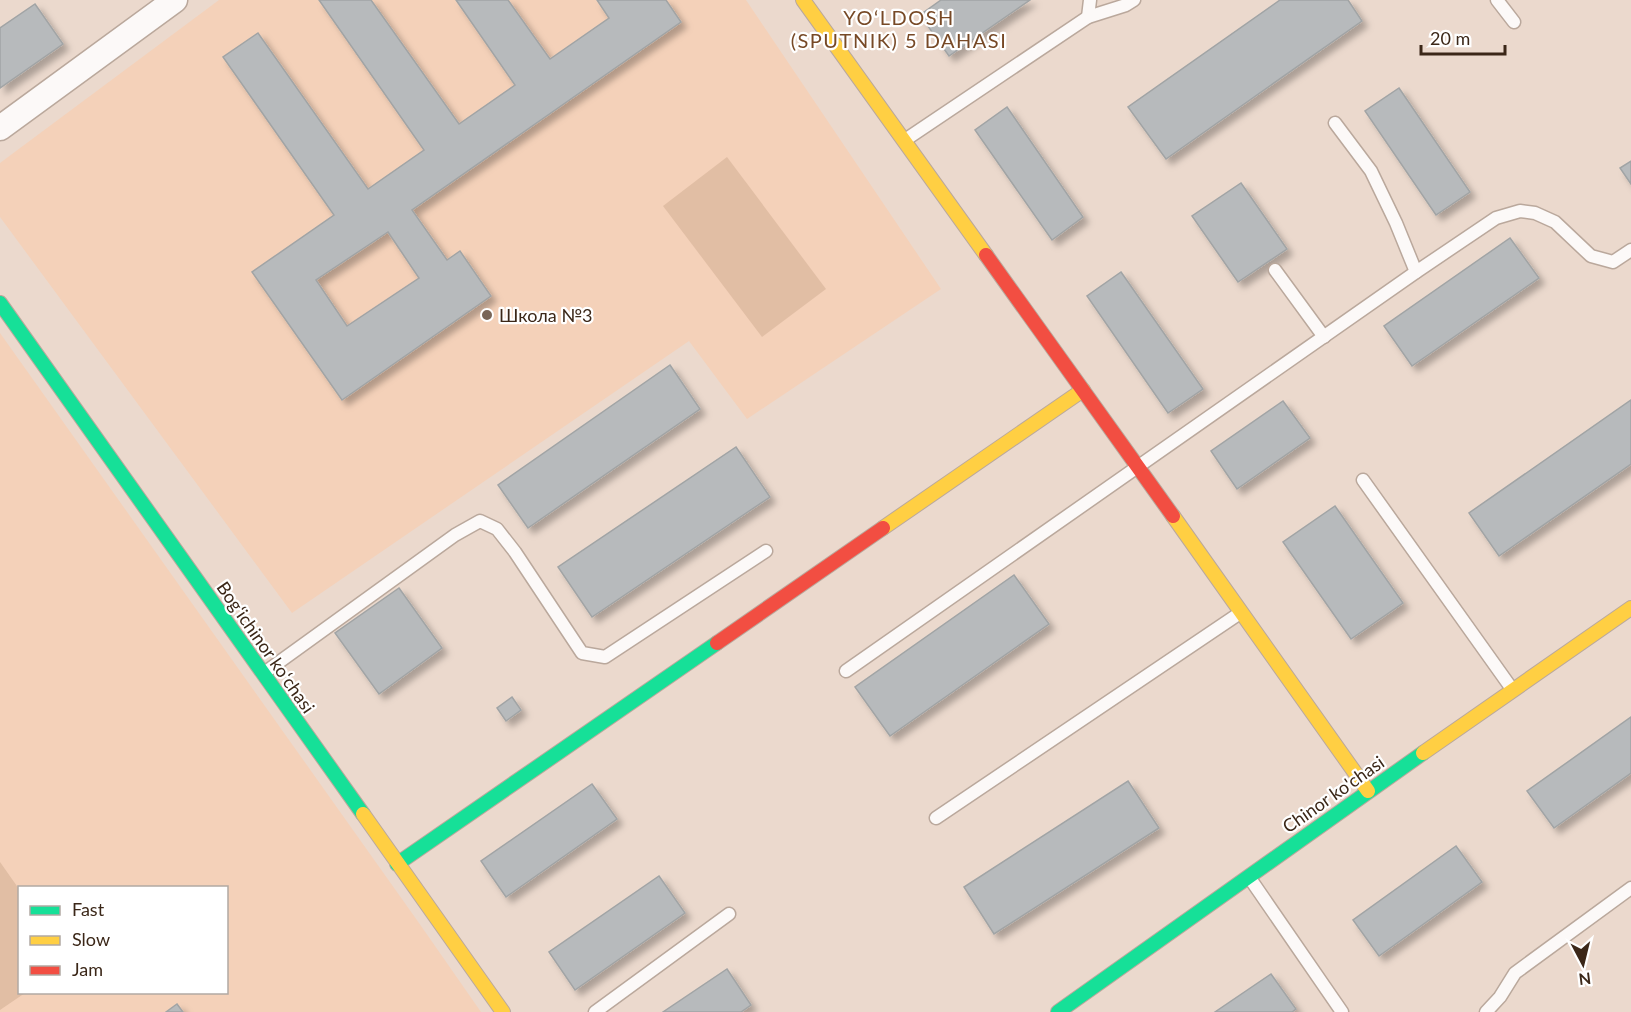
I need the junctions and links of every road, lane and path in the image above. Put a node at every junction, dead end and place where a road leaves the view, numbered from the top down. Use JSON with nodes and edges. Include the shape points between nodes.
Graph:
{"nodes":[{"id":1,"x":175,"y":0,"type":"edge"},
{"id":2,"x":803,"y":0,"type":"edge"},
{"id":3,"x":1090,"y":0,"type":"edge"},
{"id":4,"x":1134,"y":0,"type":"edge"},
{"id":5,"x":1497,"y":0,"type":"edge"},
{"id":6,"x":1088,"y":17,"type":"junction"},
{"id":7,"x":1514,"y":22,"type":"dead end"},
{"id":8,"x":1335,"y":123,"type":"dead end"},
{"id":9,"x":0,"y":128,"type":"edge"},
{"id":10,"x":904,"y":141,"type":"junction"},
{"id":11,"x":1631,"y":250,"type":"edge"},
{"id":12,"x":1275,"y":270,"type":"dead end"},
{"id":13,"x":1416,"y":272,"type":"junction"},
{"id":14,"x":0,"y":303,"type":"edge"},
{"id":15,"x":1324,"y":337,"type":"junction"},
{"id":16,"x":1083,"y":390,"type":"junction"},
{"id":17,"x":1138,"y":467,"type":"junction"},
{"id":18,"x":1363,"y":480,"type":"dead end"},
{"id":19,"x":766,"y":551,"type":"dead end"},
{"id":20,"x":1630,"y":611,"type":"edge"},
{"id":21,"x":1241,"y":612,"type":"junction"},
{"id":22,"x":846,"y":670,"type":"dead end"},
{"id":23,"x":263,"y":674,"type":"junction"},
{"id":24,"x":1513,"y":690,"type":"junction"},
{"id":25,"x":1368,"y":791,"type":"junction"},
{"id":26,"x":936,"y":818,"type":"dead end"},
{"id":27,"x":397,"y":864,"type":"junction"},
{"id":28,"x":1248,"y":876,"type":"junction"},
{"id":29,"x":1631,"y":888,"type":"edge"},
{"id":30,"x":729,"y":914,"type":"dead end"},
{"id":31,"x":503,"y":1012,"type":"edge"},
{"id":32,"x":595,"y":1012,"type":"edge"},
{"id":33,"x":1058,"y":1012,"type":"edge"},
{"id":34,"x":1342,"y":1012,"type":"edge"},
{"id":35,"x":1486,"y":1012,"type":"edge"}],
"edges":[{"from":1,"to":9,"type":"street"},
{"from":2,"to":10,"type":"street"},
{"from":3,"to":6,"type":"lane"},
{"from":4,"to":6,"type":"lane"},
{"from":5,"to":7,"type":"lane"},
{"from":6,"to":10,"type":"lane"},
{"from":8,"to":13,"type":"lane","via":[[1371,171]]},
{"from":10,"to":16,"type":"street"},
{"from":11,"to":13,"type":"lane","via":[[1613,262],[1591,256],[1555,222],[1520,211],[1496,218]]},
{"from":12,"to":15,"type":"lane"},
{"from":13,"to":15,"type":"lane"},
{"from":14,"to":23,"type":"street","name":"Bogʻichinor koʻchasi"},
{"from":15,"to":17,"type":"lane"},
{"from":16,"to":17,"type":"street"},
{"from":16,"to":27,"type":"street"},
{"from":17,"to":21,"type":"street"},
{"from":17,"to":22,"type":"lane"},
{"from":18,"to":24,"type":"lane"},
{"from":19,"to":23,"type":"lane","via":[[605,657],[582,653],[515,552],[497,529],[480,521]]},
{"from":20,"to":24,"type":"street","name":"Chinor ko'chasi"},
{"from":21,"to":25,"type":"street"},
{"from":21,"to":26,"type":"lane"},
{"from":23,"to":27,"type":"street","name":"Bogʻichinor koʻchasi"},
{"from":24,"to":25,"type":"street","name":"Chinor ko'chasi"},
{"from":25,"to":28,"type":"street","name":"Chinor ko'chasi"},
{"from":27,"to":31,"type":"street","name":"Bogʻichinor koʻchasi"},
{"from":28,"to":33,"type":"street","name":"Chinor ko'chasi"},
{"from":28,"to":34,"type":"lane"},
{"from":29,"to":35,"type":"lane","via":[[1515,973]]},
{"from":30,"to":32,"type":"lane"}]}
